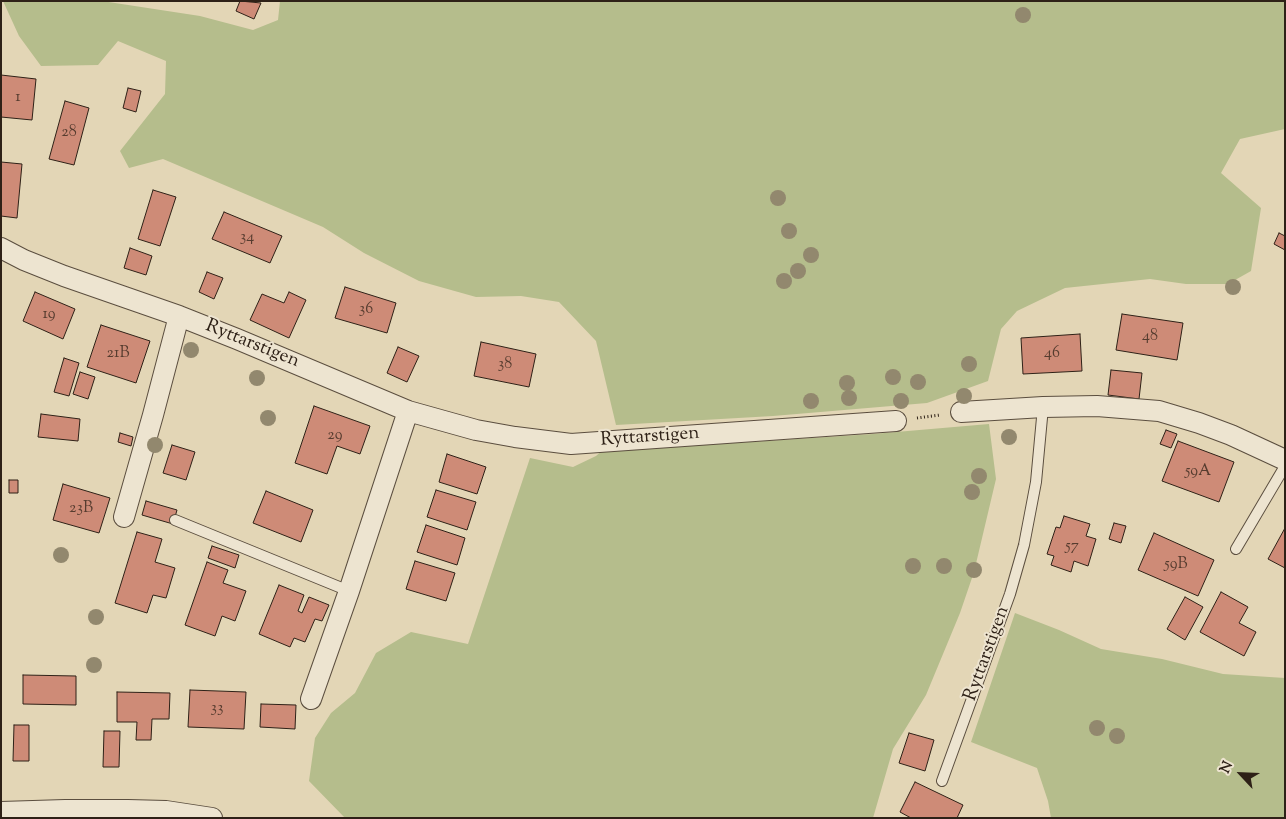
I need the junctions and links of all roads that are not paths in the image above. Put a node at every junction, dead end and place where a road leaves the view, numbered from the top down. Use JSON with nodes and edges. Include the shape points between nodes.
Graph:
{"nodes":[{"id":1,"x":1,"y":248,"type":"edge"},
{"id":2,"x":179,"y":316,"type":"junction"},
{"id":3,"x":1043,"y":407,"type":"junction"},
{"id":4,"x":408,"y":411,"type":"junction"},
{"id":5,"x":961,"y":412,"type":"road end"},
{"id":6,"x":896,"y":421,"type":"road end"},
{"id":7,"x":1285,"y":460,"type":"edge"},
{"id":8,"x":1285,"y":466,"type":"edge"},
{"id":9,"x":124,"y":517,"type":"dead end"},
{"id":10,"x":175,"y":520,"type":"dead end"},
{"id":11,"x":1236,"y":549,"type":"dead end"},
{"id":12,"x":349,"y":591,"type":"junction"},
{"id":13,"x":312,"y":699,"type":"dead end"},
{"id":14,"x":942,"y":781,"type":"dead end"},
{"id":15,"x":1,"y":812,"type":"edge"},
{"id":16,"x":210,"y":818,"type":"edge"}],
"edges":[{"from":1,"to":2,"type":"street","name":"Ryttarstigen","via":[[64,276]]},
{"from":2,"to":4,"type":"street","name":"Ryttarstigen"},
{"from":2,"to":9,"type":"street","name":"Ryttarstigen"},
{"from":3,"to":5,"type":"street"},
{"from":3,"to":7,"type":"street","via":[[1097,406],[1159,411],[1231,435]]},
{"from":3,"to":14,"type":"lane","name":"Ryttarstigen","via":[[1036,482],[1024,545],[1010,594]]},
{"from":4,"to":6,"type":"street","name":"Ryttarstigen","via":[[476,430],[571,444]]},
{"from":4,"to":12,"type":"street"},
{"from":8,"to":11,"type":"lane"},
{"from":10,"to":12,"type":"lane"},
{"from":12,"to":13,"type":"street"},
{"from":15,"to":16,"type":"street","via":[[166,811]]}]}
